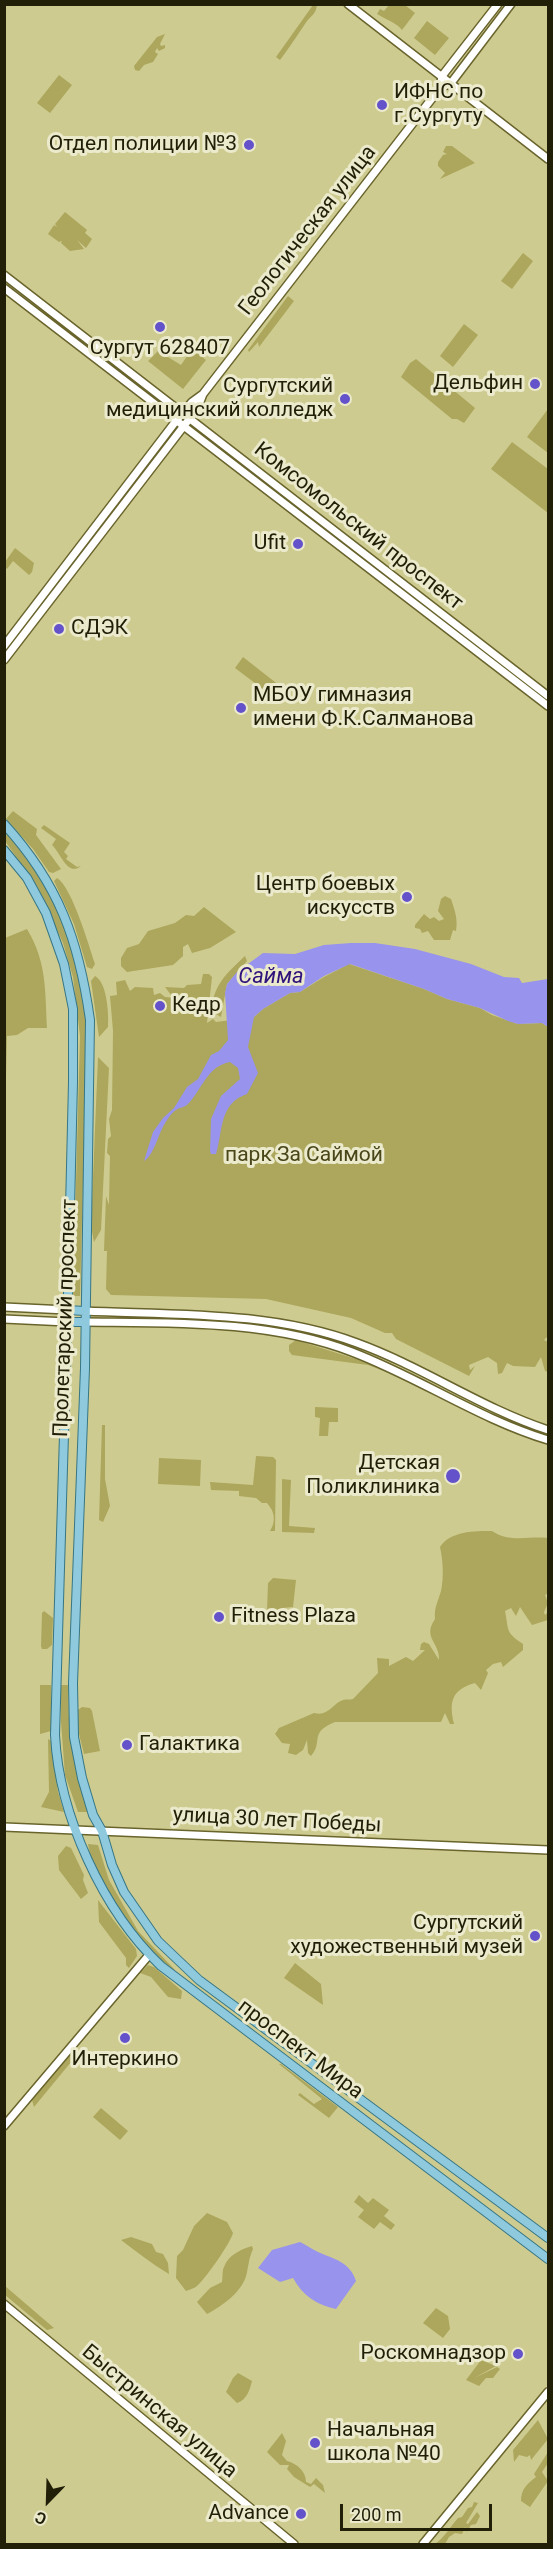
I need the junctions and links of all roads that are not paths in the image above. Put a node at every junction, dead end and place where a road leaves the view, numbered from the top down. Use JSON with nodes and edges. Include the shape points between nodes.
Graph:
{"nodes":[{"id":1,"x":348,"y":4,"type":"edge"},
{"id":2,"x":498,"y":4,"type":"edge"},
{"id":3,"x":511,"y":4,"type":"edge"},
{"id":4,"x":442,"y":76,"type":"junction"},
{"id":5,"x":451,"y":83,"type":"junction"},
{"id":6,"x":441,"y":88,"type":"junction"},
{"id":7,"x":549,"y":159,"type":"edge"},
{"id":8,"x":4,"y":275,"type":"edge"},
{"id":9,"x":4,"y":288,"type":"edge"},
{"id":10,"x":203,"y":394,"type":"junction"},
{"id":11,"x":183,"y":413,"type":"junction"},
{"id":12,"x":190,"y":418,"type":"junction"},
{"id":13,"x":176,"y":421,"type":"junction"},
{"id":14,"x":183,"y":426,"type":"junction"},
{"id":15,"x":331,"y":527,"type":"junction"},
{"id":16,"x":325,"y":534,"type":"junction"},
{"id":17,"x":447,"y":617,"type":"junction"},
{"id":18,"x":442,"y":624,"type":"junction"},
{"id":19,"x":4,"y":646,"type":"edge"},
{"id":20,"x":4,"y":660,"type":"edge"},
{"id":21,"x":549,"y":696,"type":"edge"},
{"id":22,"x":549,"y":706,"type":"edge"},
{"id":23,"x":4,"y":824,"type":"edge"},
{"id":24,"x":4,"y":850,"type":"edge"},
{"id":25,"x":4,"y":1307,"type":"edge"},
{"id":26,"x":68,"y":1310,"type":"junction"},
{"id":27,"x":85,"y":1311,"type":"junction"},
{"id":28,"x":4,"y":1319,"type":"edge"},
{"id":29,"x":67,"y":1322,"type":"junction"},
{"id":30,"x":85,"y":1322,"type":"junction"},
{"id":31,"x":549,"y":1430,"type":"edge"},
{"id":32,"x":549,"y":1440,"type":"edge"},
{"id":33,"x":4,"y":1827,"type":"edge"},
{"id":34,"x":75,"y":1830,"type":"junction"},
{"id":35,"x":102,"y":1831,"type":"junction"},
{"id":36,"x":549,"y":1850,"type":"edge"},
{"id":37,"x":149,"y":1955,"type":"junction"},
{"id":38,"x":329,"y":2076,"type":"junction"},
{"id":39,"x":321,"y":2088,"type":"junction"},
{"id":40,"x":4,"y":2126,"type":"edge"},
{"id":41,"x":549,"y":2238,"type":"edge"},
{"id":42,"x":549,"y":2259,"type":"edge"},
{"id":43,"x":4,"y":2304,"type":"edge"},
{"id":44,"x":549,"y":2392,"type":"edge"},
{"id":45,"x":294,"y":2544,"type":"edge"},
{"id":46,"x":423,"y":2544,"type":"edge"}],
"edges":[{"from":1,"to":4,"type":"main road"},
{"from":2,"to":4,"type":"main road"},
{"from":3,"to":5,"type":"main road"},
{"from":4,"to":5,"type":"main road"},
{"from":4,"to":6,"type":"main road"},
{"from":5,"to":6,"type":"main road","name":"Геологическая улица"},
{"from":5,"to":7,"type":"main road"},
{"from":6,"to":10,"type":"main road","name":"Геологическая улица"},
{"from":8,"to":11,"type":"main road","name":"Комсомольский проспект"},
{"from":9,"to":13,"type":"main road","name":"Комсомольский проспект"},
{"from":10,"to":11,"type":"main road","name":"Геологическая улица"},
{"from":10,"to":12,"type":"main road","name":"Геологическая улица"},
{"from":11,"to":12,"type":"main road","name":"Комсомольский проспект"},
{"from":11,"to":13,"type":"main road","name":"Геологическая улица"},
{"from":12,"to":14,"type":"main road","name":"Геологическая улица"},
{"from":12,"to":15,"type":"main road","name":"Комсомольский проспект"},
{"from":13,"to":14,"type":"main road","name":"Комсомольский проспект"},
{"from":13,"to":19,"type":"main road","name":"Геологическая улица"},
{"from":14,"to":16,"type":"main road","name":"Комсомольский проспект"},
{"from":14,"to":20,"type":"main road","name":"Геологическая улица"},
{"from":15,"to":16,"type":"main road"},
{"from":15,"to":17,"type":"main road","name":"Комсомольский проспект"},
{"from":16,"to":18,"type":"main road","name":"Комсомольский проспект"},
{"from":17,"to":18,"type":"main road"},
{"from":17,"to":21,"type":"main road","name":"Комсомольский проспект"},
{"from":18,"to":22,"type":"main road","name":"Комсомольский проспект"},
{"from":23,"to":27,"type":"main road","name":"Пролетарский проспект","via":[[48,881],[66,916],[84,976],[91,1053]]},
{"from":24,"to":26,"type":"main road","name":"Пролетарский проспект","via":[[27,878],[46,913],[64,964],[72,1009]]},
{"from":25,"to":26,"type":"main road"},
{"from":26,"to":27,"type":"main road"},
{"from":26,"to":29,"type":"main road","name":"Пролетарский проспект"},
{"from":27,"to":30,"type":"main road","name":"Пролетарский проспект"},
{"from":27,"to":31,"type":"main road","via":[[257,1320],[309,1328],[381,1353],[492,1408]]},
{"from":28,"to":29,"type":"main road"},
{"from":29,"to":30,"type":"main road"},
{"from":29,"to":34,"type":"main road","name":"Пролетарский проспект","via":[[55,1736],[58,1769]]},
{"from":30,"to":32,"type":"main road","via":[[224,1327],[321,1341],[381,1364],[499,1422]]},
{"from":30,"to":35,"type":"main road","name":"Пролетарский проспект","via":[[73,1721],[82,1778]]},
{"from":33,"to":34,"type":"main road","name":"улица 30 лет Победы"},
{"from":34,"to":35,"type":"main road","name":"улица 30 лет Победы"},
{"from":34,"to":37,"type":"main road","name":"проспект Мира","via":[[107,1899]]},
{"from":35,"to":36,"type":"main road","name":"улица 30 лет Победы"},
{"from":35,"to":38,"type":"main road","name":"проспект Мира","via":[[124,1892],[164,1948],[199,1980]]},
{"from":37,"to":39,"type":"main road","name":"проспект Мира"},
{"from":37,"to":40,"type":"main road"},
{"from":38,"to":39,"type":"main road"},
{"from":38,"to":41,"type":"main road","name":"проспект Мира"},
{"from":39,"to":42,"type":"main road","name":"проспект Мира"},
{"from":43,"to":45,"type":"main road","name":"Быстринская улица"},
{"from":44,"to":46,"type":"main road"}]}
